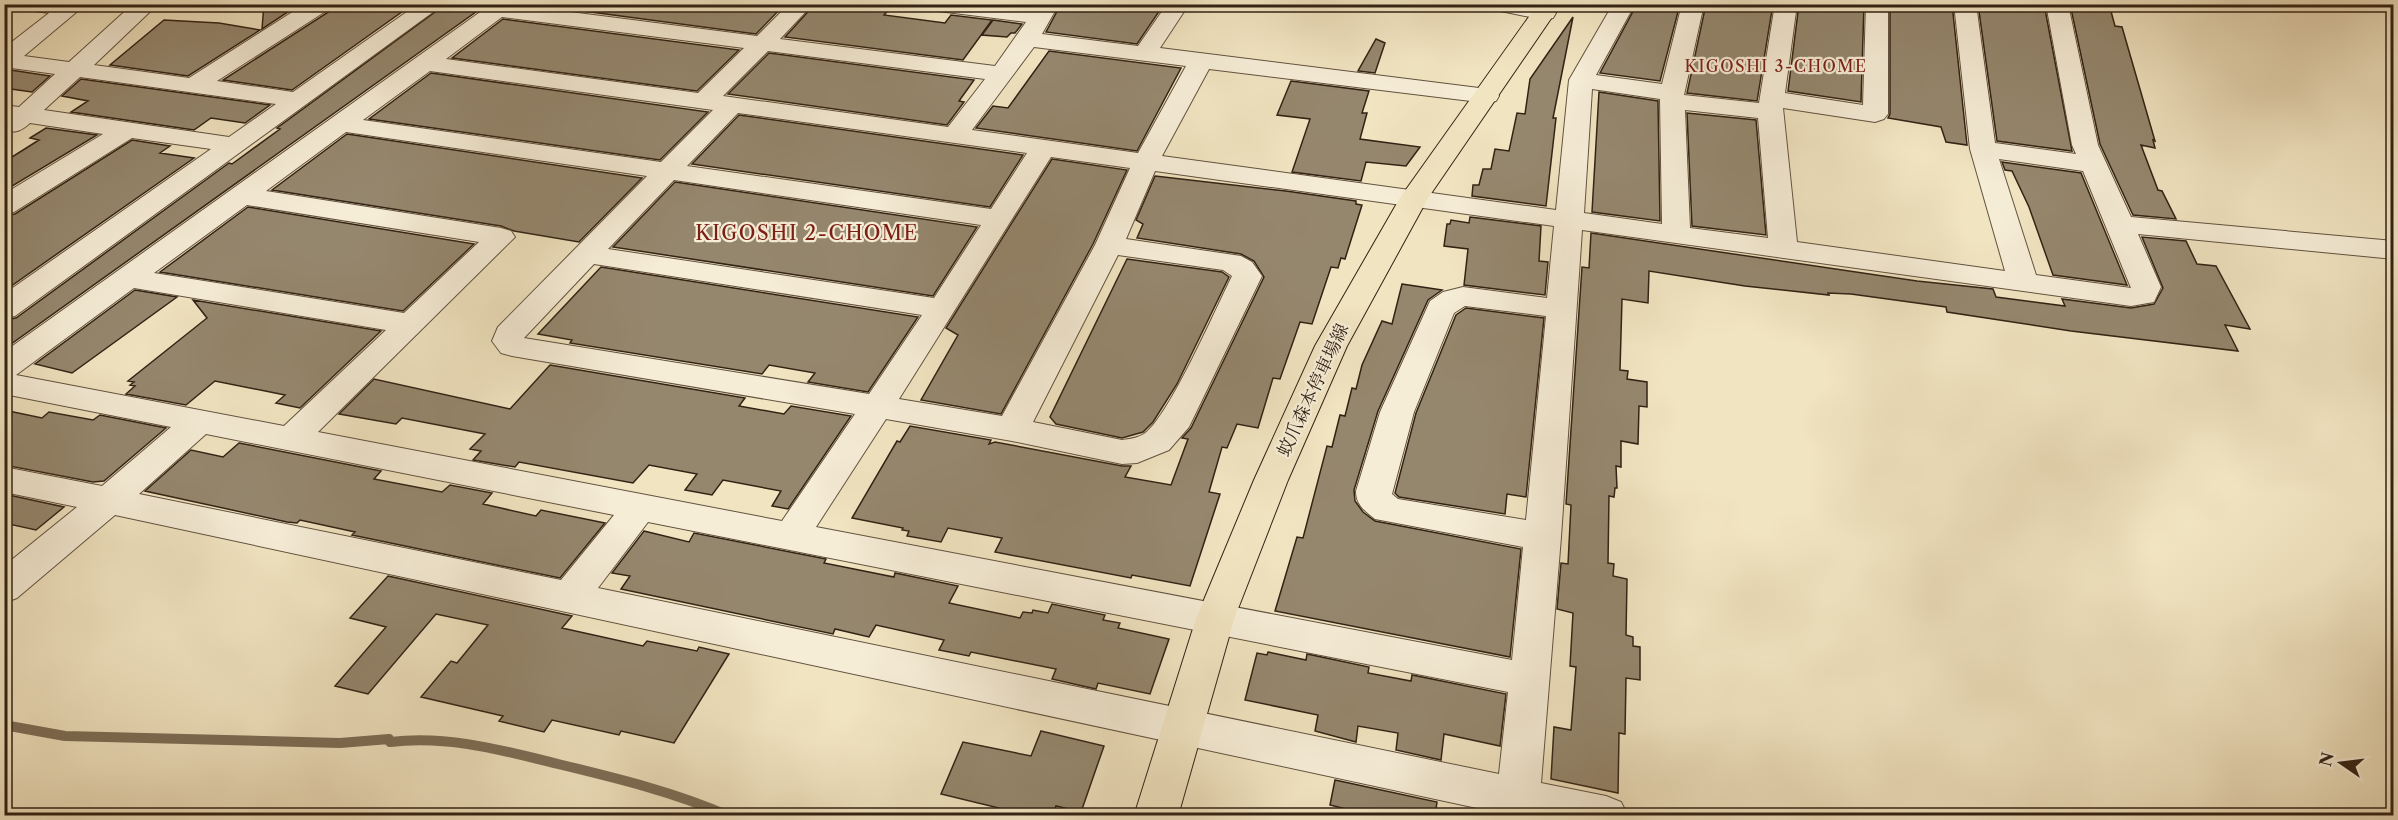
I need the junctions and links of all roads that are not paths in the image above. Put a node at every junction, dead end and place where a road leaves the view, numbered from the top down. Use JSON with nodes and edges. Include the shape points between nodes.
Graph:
{"nodes":[{"id":1,"x":29,"y":4,"type":"edge"},
{"id":2,"x":147,"y":4,"type":"edge"},
{"id":3,"x":321,"y":4,"type":"edge"},
{"id":4,"x":434,"y":4,"type":"edge"},
{"id":5,"x":802,"y":4,"type":"edge"},
{"id":6,"x":938,"y":4,"type":"edge"},
{"id":7,"x":1178,"y":4,"type":"edge"},
{"id":8,"x":1499,"y":4,"type":"edge"},
{"id":9,"x":1624,"y":4,"type":"edge"},
{"id":10,"x":1693,"y":4,"type":"edge"},
{"id":11,"x":1786,"y":4,"type":"edge"},
{"id":12,"x":1877,"y":4,"type":"edge"},
{"id":13,"x":1965,"y":4,"type":"edge"},
{"id":14,"x":2057,"y":4,"type":"edge"},
{"id":15,"x":72,"y":7,"type":"edge"},
{"id":16,"x":1548,"y":9,"type":"edge"},
{"id":17,"x":1044,"y":10,"type":"edge"},
{"id":18,"x":1028,"y":39,"type":"junction"},
{"id":19,"x":760,"y":43,"type":"junction"},
{"id":20,"x":1144,"y":54,"type":"junction"},
{"id":21,"x":1202,"y":61,"type":"junction"},
{"id":22,"x":426,"y":63,"type":"junction"},
{"id":23,"x":73,"y":70,"type":"junction"},
{"id":24,"x":1001,"y":74,"type":"junction"},
{"id":25,"x":1581,"y":80,"type":"junction"},
{"id":26,"x":193,"y":86,"type":"junction"},
{"id":27,"x":1487,"y":96,"type":"junction"},
{"id":28,"x":1672,"y":97,"type":"junction"},
{"id":29,"x":299,"y":100,"type":"junction"},
{"id":30,"x":718,"y":103,"type":"junction"},
{"id":31,"x":1771,"y":105,"type":"junction"},
{"id":32,"x":14,"y":114,"type":"edge"},
{"id":33,"x":341,"y":124,"type":"junction"},
{"id":34,"x":127,"y":130,"type":"junction"},
{"id":35,"x":4,"y":132,"type":"edge"},
{"id":36,"x":955,"y":135,"type":"junction"},
{"id":37,"x":1982,"y":139,"type":"junction"},
{"id":38,"x":234,"y":145,"type":"junction"},
{"id":39,"x":1044,"y":147,"type":"junction"},
{"id":40,"x":2088,"y":155,"type":"junction"},
{"id":41,"x":1146,"y":161,"type":"junction"},
{"id":42,"x":667,"y":172,"type":"junction"},
{"id":43,"x":242,"y":196,"type":"junction"},
{"id":44,"x":1414,"y":198,"type":"junction"},
{"id":45,"x":4,"y":206,"type":"edge"},
{"id":46,"x":999,"y":219,"type":"junction"},
{"id":47,"x":1569,"y":219,"type":"junction"},
{"id":48,"x":2121,"y":225,"type":"junction"},
{"id":49,"x":1676,"y":234,"type":"junction"},
{"id":50,"x":1109,"y":245,"type":"junction"},
{"id":51,"x":1783,"y":249,"type":"junction"},
{"id":52,"x":2394,"y":250,"type":"edge"},
{"id":53,"x":586,"y":254,"type":"junction"},
{"id":54,"x":128,"y":278,"type":"junction"},
{"id":55,"x":2024,"y":282,"type":"junction"},
{"id":56,"x":4,"y":309,"type":"edge"},
{"id":57,"x":942,"y":309,"type":"junction"},
{"id":58,"x":1561,"y":309,"type":"junction"},
{"id":59,"x":410,"y":324,"type":"junction"},
{"id":60,"x":4,"y":368,"type":"edge"},
{"id":61,"x":4,"y":383,"type":"edge"},
{"id":62,"x":878,"y":407,"type":"junction"},
{"id":63,"x":200,"y":421,"type":"junction"},
{"id":64,"x":1012,"y":429,"type":"junction"},
{"id":65,"x":291,"y":439,"type":"junction"},
{"id":66,"x":4,"y":479,"type":"edge"},
{"id":67,"x":107,"y":502,"type":"junction"},
{"id":68,"x":640,"y":507,"type":"junction"},
{"id":69,"x":791,"y":536,"type":"junction"},
{"id":70,"x":1543,"y":537,"type":"junction"},
{"id":71,"x":4,"y":588,"type":"edge"},
{"id":72,"x":570,"y":597,"type":"junction"},
{"id":73,"x":1215,"y":619,"type":"junction"},
{"id":74,"x":1530,"y":680,"type":"junction"},
{"id":75,"x":1183,"y":724,"type":"junction"},
{"id":76,"x":1518,"y":796,"type":"junction"},
{"id":77,"x":1156,"y":816,"type":"edge"},
{"id":78,"x":1606,"y":816,"type":"edge"}],
"edges":[{"from":1,"to":15,"type":"street"},
{"from":2,"to":23,"type":"street"},
{"from":3,"to":26,"type":"street"},
{"from":4,"to":29,"type":"street"},
{"from":5,"to":19,"type":"street"},
{"from":6,"to":17,"type":"street"},
{"from":7,"to":20,"type":"street"},
{"from":8,"to":16,"type":"street"},
{"from":9,"to":25,"type":"street"},
{"from":10,"to":28,"type":"street"},
{"from":11,"to":31,"type":"street"},
{"from":12,"to":31,"type":"street","via":[[1875,114]]},
{"from":13,"to":37,"type":"street"},
{"from":14,"to":40,"type":"street"},
{"from":15,"to":23,"type":"street","via":[[4,60]]},
{"from":16,"to":27,"type":"main road","name":"蚊爪森本停車場線"},
{"from":17,"to":18,"type":"street"},
{"from":18,"to":20,"type":"street"},
{"from":18,"to":24,"type":"street"},
{"from":19,"to":22,"type":"street","via":[[498,10]]},
{"from":19,"to":24,"type":"street"},
{"from":19,"to":30,"type":"street"},
{"from":20,"to":21,"type":"street"},
{"from":21,"to":27,"type":"street"},
{"from":21,"to":41,"type":"street"},
{"from":22,"to":30,"type":"street"},
{"from":22,"to":33,"type":"street"},
{"from":23,"to":26,"type":"street"},
{"from":23,"to":32,"type":"street"},
{"from":24,"to":36,"type":"street"},
{"from":25,"to":28,"type":"street"},
{"from":25,"to":47,"type":"street"},
{"from":26,"to":29,"type":"street"},
{"from":27,"to":44,"type":"main road","name":"蚊爪森本停車場線"},
{"from":28,"to":31,"type":"street"},
{"from":28,"to":49,"type":"street"},
{"from":29,"to":38,"type":"street"},
{"from":30,"to":36,"type":"street"},
{"from":30,"to":42,"type":"street"},
{"from":31,"to":51,"type":"street"},
{"from":32,"to":34,"type":"street"},
{"from":32,"to":35,"type":"street"},
{"from":33,"to":42,"type":"street"},
{"from":33,"to":43,"type":"street"},
{"from":34,"to":38,"type":"street"},
{"from":34,"to":45,"type":"street"},
{"from":36,"to":39,"type":"street"},
{"from":37,"to":40,"type":"street"},
{"from":37,"to":55,"type":"street"},
{"from":38,"to":56,"type":"street"},
{"from":39,"to":41,"type":"street"},
{"from":39,"to":46,"type":"street"},
{"from":40,"to":48,"type":"street"},
{"from":41,"to":44,"type":"street"},
{"from":41,"to":50,"type":"street"},
{"from":42,"to":46,"type":"street"},
{"from":42,"to":53,"type":"street"},
{"from":43,"to":54,"type":"street"},
{"from":43,"to":59,"type":"street","via":[[501,237]]},
{"from":44,"to":47,"type":"street"},
{"from":44,"to":73,"type":"main road","name":"蚊爪森本停車場線","via":[[1331,346]]},
{"from":46,"to":57,"type":"street"},
{"from":47,"to":49,"type":"street"},
{"from":47,"to":58,"type":"street"},
{"from":48,"to":52,"type":"street"},
{"from":48,"to":55,"type":"street","via":[[2146,287],[2143,295],[2131,297]]},
{"from":49,"to":51,"type":"street"},
{"from":50,"to":64,"type":"street"},
{"from":50,"to":64,"type":"street","via":[[1231,262],[1247,276],[1177,418],[1157,442],[1137,451],[1122,452]]},
{"from":51,"to":55,"type":"street"},
{"from":53,"to":57,"type":"street"},
{"from":53,"to":62,"type":"street","via":[[509,334],[512,346]]},
{"from":54,"to":59,"type":"street"},
{"from":54,"to":60,"type":"street"},
{"from":57,"to":62,"type":"street"},
{"from":58,"to":70,"type":"street"},
{"from":58,"to":70,"type":"street","via":[[1463,296],[1441,308],[1397,412],[1374,491],[1374,499],[1388,510]]},
{"from":59,"to":65,"type":"street"},
{"from":61,"to":63,"type":"street"},
{"from":62,"to":64,"type":"street"},
{"from":62,"to":69,"type":"street"},
{"from":63,"to":65,"type":"street"},
{"from":63,"to":67,"type":"street"},
{"from":65,"to":68,"type":"street"},
{"from":66,"to":67,"type":"street"},
{"from":67,"to":71,"type":"street"},
{"from":67,"to":72,"type":"street"},
{"from":68,"to":69,"type":"street"},
{"from":68,"to":72,"type":"street"},
{"from":69,"to":73,"type":"street"},
{"from":70,"to":74,"type":"street"},
{"from":72,"to":75,"type":"street"},
{"from":73,"to":74,"type":"street"},
{"from":73,"to":75,"type":"main road","name":"蚊爪森本停車場線"},
{"from":74,"to":76,"type":"street"},
{"from":75,"to":76,"type":"street"},
{"from":75,"to":77,"type":"main road","name":"蚊爪森本停車場線"},
{"from":76,"to":78,"type":"street"}]}
